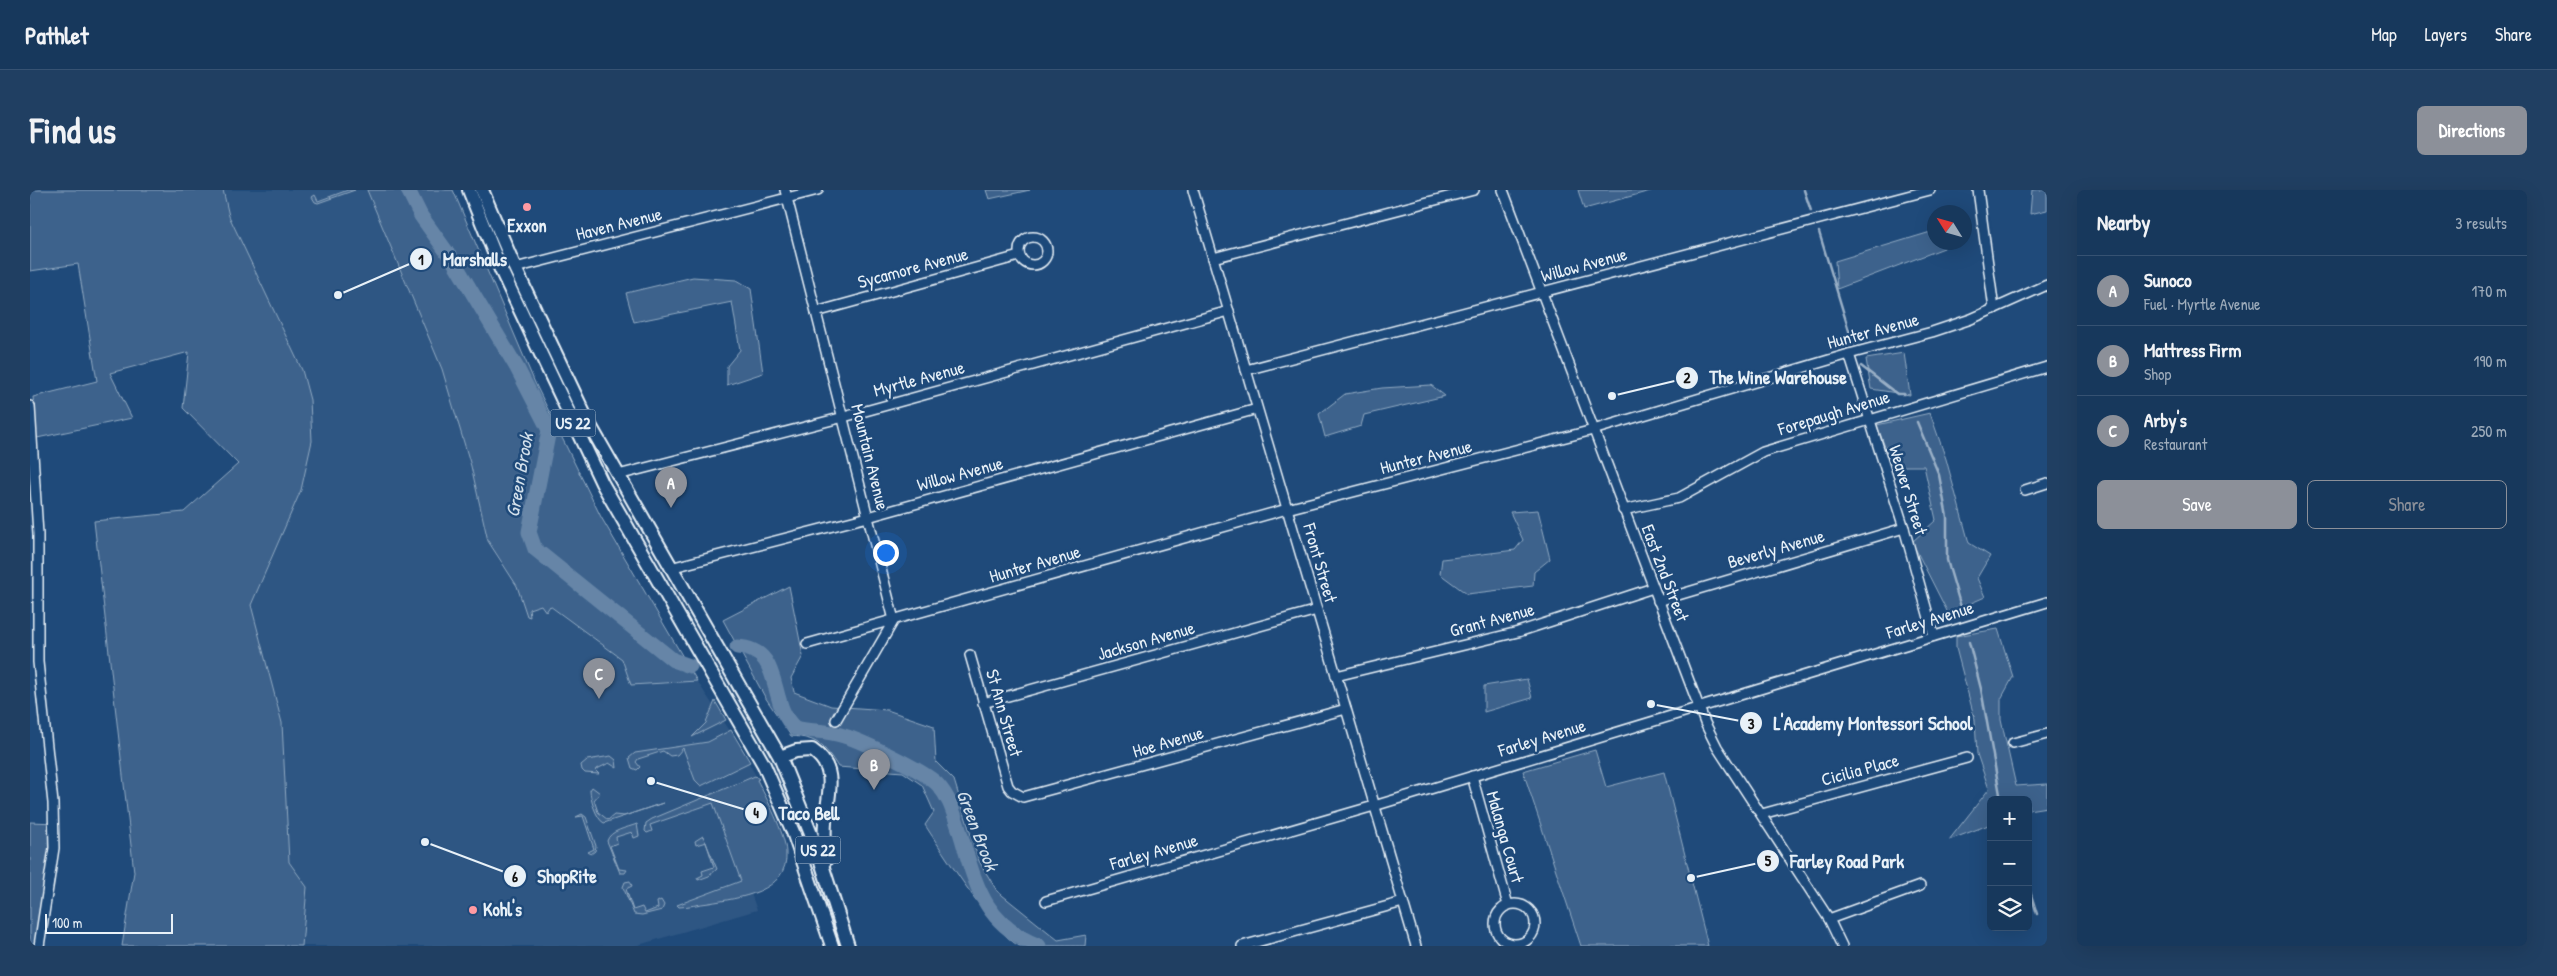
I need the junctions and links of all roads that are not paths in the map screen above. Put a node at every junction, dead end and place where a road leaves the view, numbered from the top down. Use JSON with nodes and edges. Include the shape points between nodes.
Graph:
{"nodes":[{"id":1,"x":469,"y":190,"type":"edge"},
{"id":2,"x":482,"y":190,"type":"edge"},
{"id":3,"x":818,"y":190,"type":"edge"},
{"id":4,"x":1193,"y":190,"type":"edge"},
{"id":5,"x":1474,"y":190,"type":"edge"},
{"id":6,"x":1503,"y":190,"type":"edge"},
{"id":7,"x":1930,"y":190,"type":"edge"},
{"id":8,"x":1978,"y":190,"type":"edge"},
{"id":9,"x":786,"y":194,"type":"edge"},
{"id":10,"x":1019,"y":256,"type":"dead end"},
{"id":11,"x":1213,"y":258,"type":"junction"},
{"id":12,"x":515,"y":268,"type":"junction"},
{"id":13,"x":2047,"y":286,"type":"edge"},
{"id":14,"x":1542,"y":293,"type":"junction"},
{"id":15,"x":1994,"y":309,"type":"junction"},
{"id":16,"x":1228,"y":311,"type":"junction"},
{"id":17,"x":816,"y":312,"type":"junction"},
{"id":18,"x":1848,"y":354,"type":"junction"},
{"id":19,"x":2047,"y":367,"type":"edge"},
{"id":20,"x":1246,"y":370,"type":"junction"},
{"id":21,"x":30,"y":406,"type":"edge"},
{"id":22,"x":1257,"y":409,"type":"junction"},
{"id":23,"x":843,"y":417,"type":"junction"},
{"id":24,"x":1869,"y":419,"type":"junction"},
{"id":25,"x":1593,"y":430,"type":"junction"},
{"id":26,"x":618,"y":475,"type":"junction"},
{"id":27,"x":2047,"y":483,"type":"edge"},
{"id":28,"x":2025,"y":490,"type":"dead end"},
{"id":29,"x":1287,"y":510,"type":"junction"},
{"id":30,"x":1623,"y":510,"type":"junction"},
{"id":31,"x":868,"y":517,"type":"junction"},
{"id":32,"x":1904,"y":528,"type":"junction"},
{"id":33,"x":670,"y":568,"type":"junction"},
{"id":34,"x":1653,"y":588,"type":"junction"},
{"id":35,"x":34,"y":600,"type":"edge"},
{"id":36,"x":1658,"y":601,"type":"junction"},
{"id":37,"x":2047,"y":602,"type":"edge"},
{"id":38,"x":1317,"y":610,"type":"junction"},
{"id":39,"x":894,"y":620,"type":"junction"},
{"id":40,"x":1934,"y":636,"type":"junction"},
{"id":41,"x":807,"y":644,"type":"dead end"},
{"id":42,"x":970,"y":655,"type":"dead end"},
{"id":43,"x":1336,"y":676,"type":"junction"},
{"id":44,"x":983,"y":703,"type":"junction"},
{"id":45,"x":1699,"y":708,"type":"junction"},
{"id":46,"x":1346,"y":709,"type":"junction"},
{"id":47,"x":836,"y":720,"type":"dead end"},
{"id":48,"x":2047,"y":734,"type":"edge"},
{"id":49,"x":2013,"y":743,"type":"dead end"},
{"id":50,"x":780,"y":757,"type":"junction"},
{"id":51,"x":1967,"y":758,"type":"dead end"},
{"id":52,"x":1472,"y":776,"type":"junction"},
{"id":53,"x":1006,"y":780,"type":"joint"},
{"id":54,"x":1374,"y":806,"type":"junction"},
{"id":55,"x":1762,"y":814,"type":"junction"},
{"id":56,"x":825,"y":874,"type":"junction"},
{"id":57,"x":1920,"y":886,"type":"dead end"},
{"id":58,"x":1046,"y":901,"type":"dead end"},
{"id":59,"x":1403,"y":902,"type":"junction"},
{"id":60,"x":1508,"y":905,"type":"junction"},
{"id":61,"x":1829,"y":919,"type":"junction"},
{"id":62,"x":39,"y":946,"type":"edge"},
{"id":63,"x":832,"y":946,"type":"edge"},
{"id":64,"x":848,"y":946,"type":"edge"},
{"id":65,"x":1242,"y":946,"type":"edge"},
{"id":66,"x":1416,"y":946,"type":"edge"},
{"id":67,"x":1842,"y":946,"type":"edge"}],
"edges":[{"from":1,"to":63,"type":"highway","number":"US 22","via":[[501,270],[602,483],[780,798]]},
{"from":2,"to":12,"type":"highway","number":"US 22"},
{"from":3,"to":9,"type":"street","name":"Haven Avenue"},
{"from":4,"to":11,"type":"street","name":"Front Street"},
{"from":5,"to":11,"type":"street"},
{"from":6,"to":14,"type":"street","name":"East 2nd Street"},
{"from":7,"to":14,"type":"street","name":"Willow Avenue"},
{"from":8,"to":15,"type":"street"},
{"from":9,"to":12,"type":"street","name":"Haven Avenue"},
{"from":9,"to":17,"type":"street","name":"Mountain Avenue"},
{"from":10,"to":17,"type":"street","name":"Sycamore Avenue"},
{"from":11,"to":16,"type":"street","name":"Front Street"},
{"from":12,"to":26,"type":"highway","number":"US 22","via":[[588,422]]},
{"from":13,"to":15,"type":"street","name":"Hunter Avenue"},
{"from":14,"to":20,"type":"street","name":"Willow Avenue"},
{"from":14,"to":25,"type":"street","name":"East 2nd Street"},
{"from":15,"to":18,"type":"street","name":"Hunter Avenue","via":[[1932,332]]},
{"from":16,"to":20,"type":"street","name":"Front Street"},
{"from":16,"to":23,"type":"street","name":"Myrtle Avenue"},
{"from":17,"to":23,"type":"street","name":"Mountain Avenue"},
{"from":18,"to":24,"type":"street","name":"Weaver Street"},
{"from":18,"to":25,"type":"street","name":"Hunter Avenue"},
{"from":19,"to":24,"type":"street","name":"Forepaugh Avenue"},
{"from":20,"to":22,"type":"street","name":"Front Street"},
{"from":21,"to":35,"type":"street","via":[[38,534]]},
{"from":22,"to":29,"type":"street","name":"Front Street"},
{"from":22,"to":31,"type":"street","name":"Willow Avenue"},
{"from":23,"to":26,"type":"street","name":"Myrtle Avenue"},
{"from":23,"to":31,"type":"street","name":"Mountain Avenue"},
{"from":24,"to":30,"type":"street","name":"Forepaugh Avenue","via":[[1763,452],[1679,498]]},
{"from":24,"to":32,"type":"street","name":"Weaver Street"},
{"from":25,"to":29,"type":"street","name":"Hunter Avenue"},
{"from":25,"to":30,"type":"street","name":"East 2nd Street"},
{"from":26,"to":33,"type":"highway","number":"US 22"},
{"from":27,"to":28,"type":"street"},
{"from":29,"to":38,"type":"street","name":"Front Street"},
{"from":29,"to":39,"type":"street","name":"Hunter Avenue"},
{"from":30,"to":34,"type":"street","name":"East 2nd Street"},
{"from":31,"to":33,"type":"street","name":"Willow Avenue"},
{"from":31,"to":39,"type":"street","name":"Mountain Avenue"},
{"from":32,"to":36,"type":"street","name":"Beverly Avenue"},
{"from":32,"to":40,"type":"street","name":"Weaver Street"},
{"from":33,"to":50,"type":"highway","number":"US 22"},
{"from":34,"to":36,"type":"street","name":"East 2nd Street"},
{"from":34,"to":43,"type":"street","name":"Grant Avenue","via":[[1518,632]]},
{"from":35,"to":62,"type":"street","via":[[53,803],[54,848]]},
{"from":36,"to":45,"type":"street","name":"East 2nd Street"},
{"from":37,"to":40,"type":"street","name":"Farley Avenue"},
{"from":38,"to":43,"type":"street","name":"Front Street"},
{"from":38,"to":44,"type":"street","name":"Jackson Avenue"},
{"from":39,"to":41,"type":"street","name":"Hunter Avenue"},
{"from":39,"to":47,"type":"street"},
{"from":40,"to":45,"type":"street","name":"Farley Avenue"},
{"from":42,"to":44,"type":"street","name":"St Ann Street"},
{"from":43,"to":46,"type":"street","name":"Front Street"},
{"from":44,"to":53,"type":"street","name":"St Ann Street"},
{"from":45,"to":52,"type":"street","name":"Farley Avenue"},
{"from":45,"to":55,"type":"street","name":"East 2nd Street","via":[[1717,747]]},
{"from":46,"to":53,"type":"street","name":"Hoe Avenue","via":[[1030,797],[1017,795]]},
{"from":46,"to":54,"type":"street","name":"Front Street"},
{"from":48,"to":49,"type":"street"},
{"from":50,"to":56,"type":"highway","number":"US 22"},
{"from":50,"to":56,"type":"highway","via":[[812,750],[826,764],[830,782],[825,822]]},
{"from":51,"to":55,"type":"street","name":"Cicilia Place"},
{"from":52,"to":54,"type":"street","name":"Farley Avenue"},
{"from":52,"to":60,"type":"street","name":"Malanga Court"},
{"from":54,"to":58,"type":"street","name":"Farley Avenue"},
{"from":54,"to":59,"type":"street","name":"Front Street"},
{"from":55,"to":61,"type":"street","name":"East 2nd Street"},
{"from":56,"to":64,"type":"highway","number":"US 22"},
{"from":57,"to":61,"type":"street"},
{"from":59,"to":65,"type":"street"},
{"from":59,"to":66,"type":"street","name":"Front Street"},
{"from":60,"to":60,"type":"street","name":"Malanga Court","via":[[1495,918],[1497,934],[1506,943],[1525,942],[1533,933],[1533,914],[1522,905]]},
{"from":61,"to":67,"type":"street","name":"East 2nd Street"}]}
